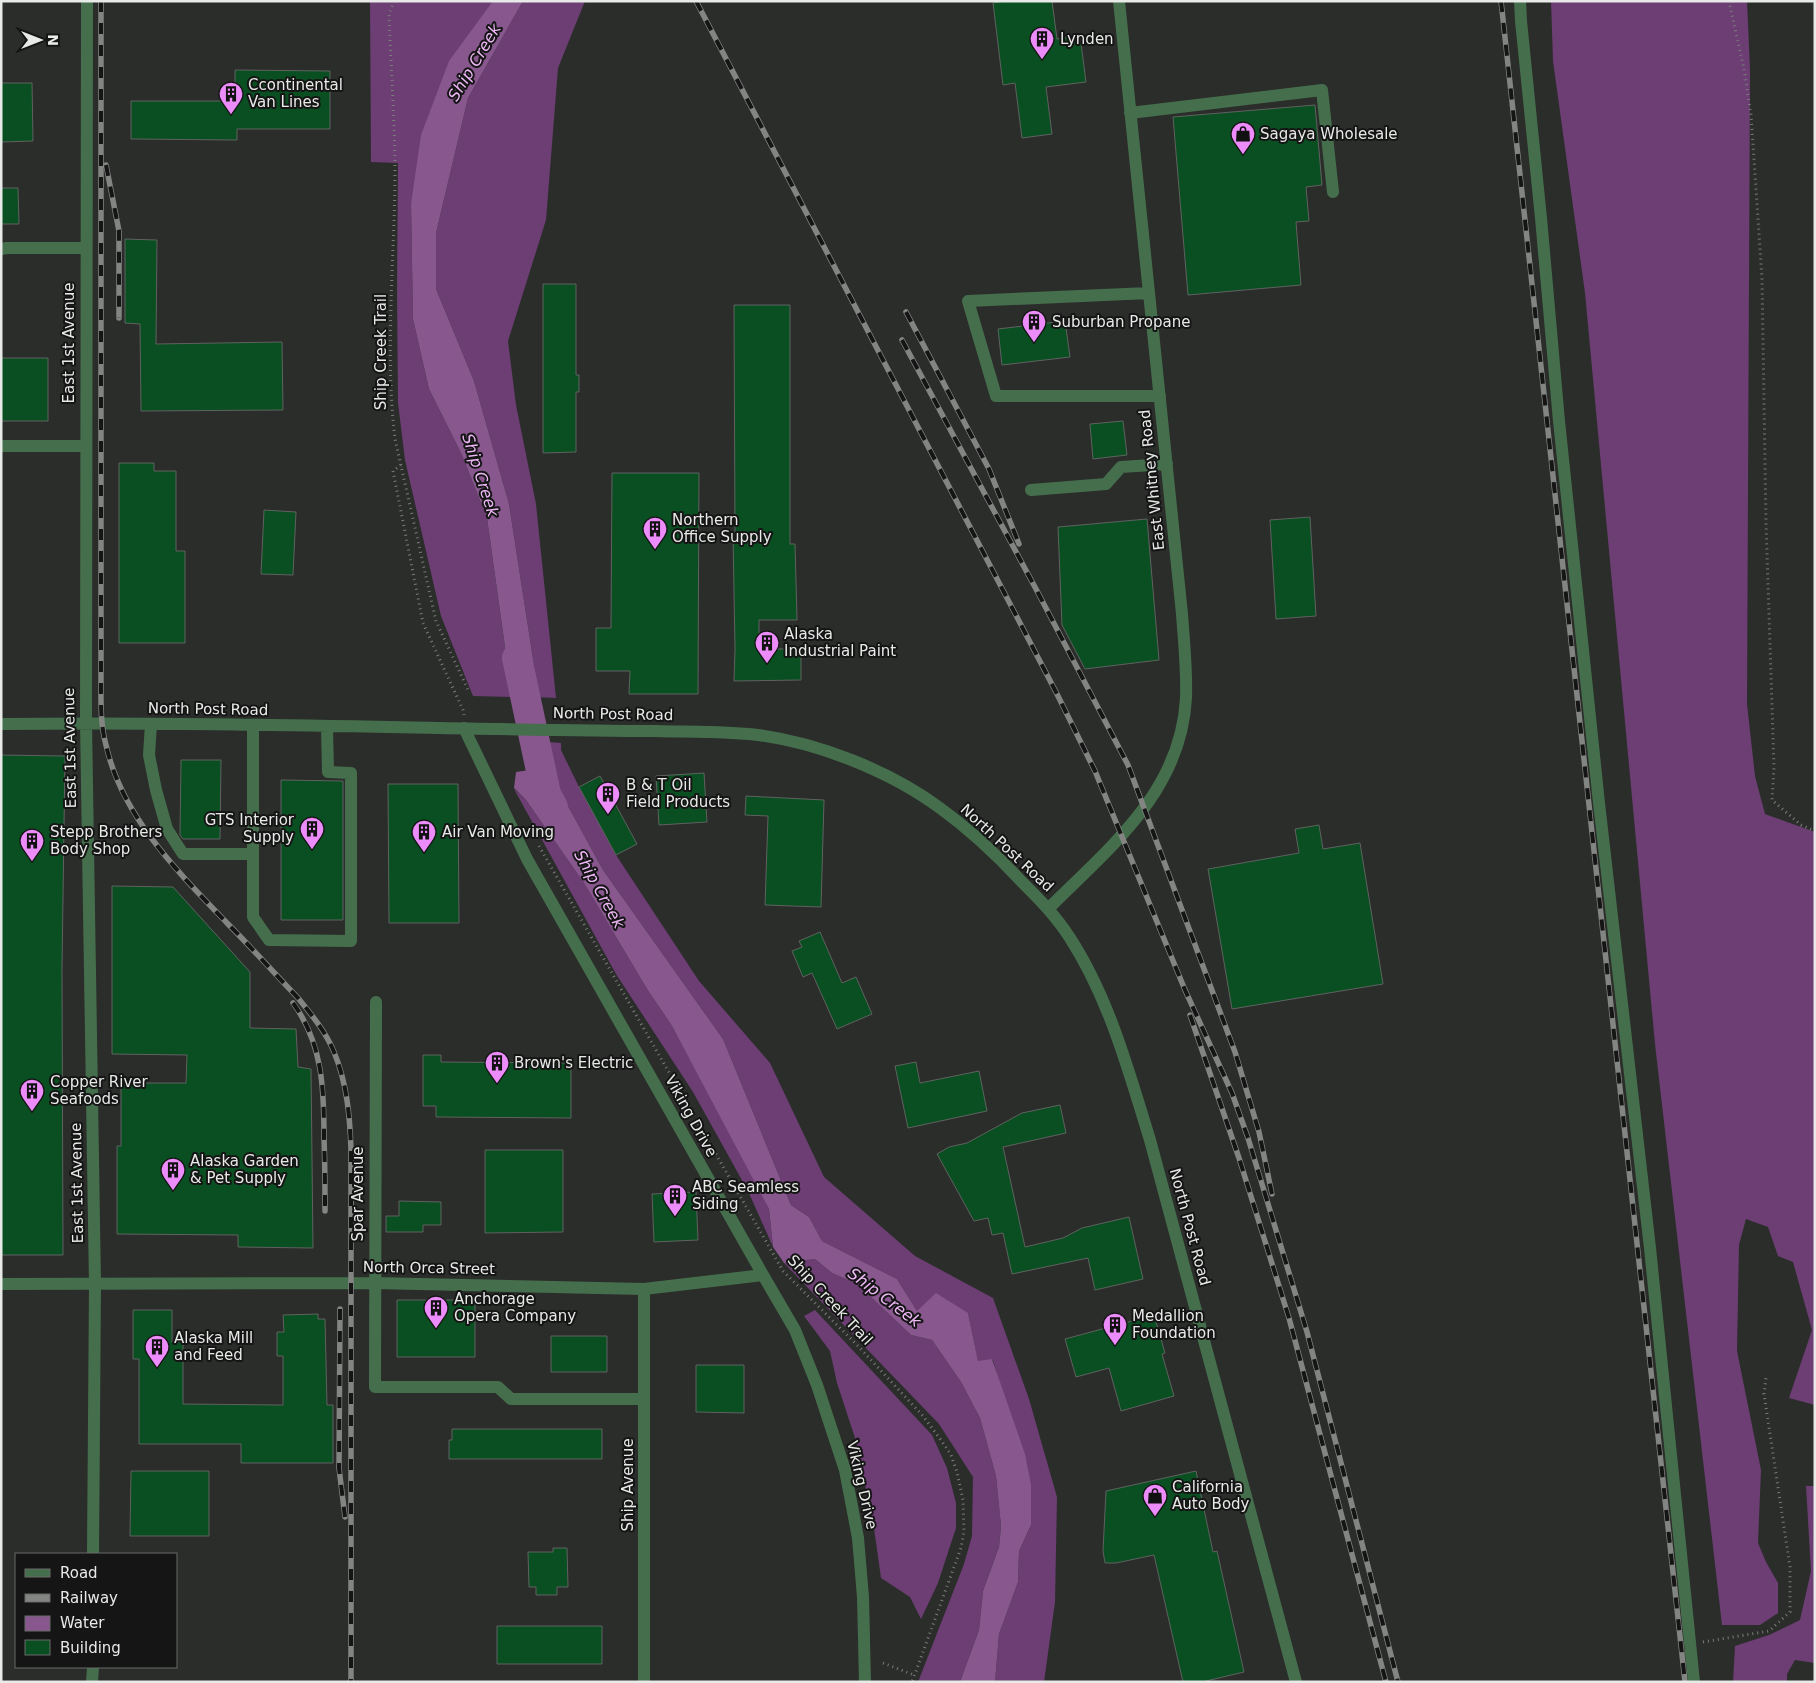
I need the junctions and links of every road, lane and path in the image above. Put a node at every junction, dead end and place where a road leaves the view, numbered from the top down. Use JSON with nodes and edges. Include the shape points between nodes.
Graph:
{"nodes":[{"id":1,"x":86,"y":1,"type":"edge"},
{"id":2,"x":394,"y":1,"type":"edge"},
{"id":3,"x":1119,"y":1,"type":"edge"},
{"id":4,"x":1520,"y":1,"type":"edge"},
{"id":5,"x":1729,"y":1,"type":"edge"},
{"id":6,"x":1130,"y":113,"type":"junction"},
{"id":7,"x":1333,"y":192,"type":"dead end"},
{"id":8,"x":86,"y":248,"type":"junction"},
{"id":9,"x":1,"y":249,"type":"edge"},
{"id":10,"x":1149,"y":293,"type":"junction"},
{"id":11,"x":1160,"y":396,"type":"junction"},
{"id":12,"x":1,"y":446,"type":"edge"},
{"id":13,"x":85,"y":446,"type":"junction"},
{"id":14,"x":1167,"y":464,"type":"junction"},
{"id":15,"x":401,"y":465,"type":"junction"},
{"id":16,"x":1031,"y":490,"type":"dead end"},
{"id":17,"x":469,"y":692,"type":"dead end"},
{"id":18,"x":86,"y":723,"type":"junction"},
{"id":19,"x":1,"y":724,"type":"edge"},
{"id":20,"x":150,"y":724,"type":"junction"},
{"id":21,"x":253,"y":726,"type":"junction"},
{"id":22,"x":328,"y":726,"type":"junction"},
{"id":23,"x":464,"y":728,"type":"junction"},
{"id":24,"x":1815,"y":831,"type":"edge"},
{"id":25,"x":535,"y":840,"type":"dead end"},
{"id":26,"x":253,"y":854,"type":"junction"},
{"id":27,"x":1048,"y":908,"type":"junction"},
{"id":28,"x":376,"y":1002,"type":"dead end"},
{"id":29,"x":763,"y":1275,"type":"junction"},
{"id":30,"x":374,"y":1283,"type":"junction"},
{"id":31,"x":1,"y":1284,"type":"edge"},
{"id":32,"x":95,"y":1284,"type":"junction"},
{"id":33,"x":644,"y":1289,"type":"junction"},
{"id":34,"x":1766,"y":1378,"type":"dead end"},
{"id":35,"x":644,"y":1399,"type":"junction"},
{"id":36,"x":93,"y":1553,"type":"edge"},
{"id":37,"x":1690,"y":1644,"type":"junction"},
{"id":38,"x":884,"y":1663,"type":"dead end"},
{"id":39,"x":92,"y":1668,"type":"edge"},
{"id":40,"x":914,"y":1674,"type":"junction"},
{"id":41,"x":92,"y":1682,"type":"edge"},
{"id":42,"x":644,"y":1682,"type":"edge"},
{"id":43,"x":865,"y":1682,"type":"edge"},
{"id":44,"x":912,"y":1682,"type":"edge"},
{"id":45,"x":1296,"y":1682,"type":"edge"},
{"id":46,"x":1694,"y":1682,"type":"edge"}],
"edges":[{"from":1,"to":8,"type":"street","name":"East 1st Avenue"},
{"from":2,"to":15,"type":"path","name":"Ship Creek Trail","via":[[389,15],[395,176],[392,412]]},
{"from":3,"to":6,"type":"street","name":"East Whitney Road"},
{"from":4,"to":37,"type":"street","via":[[1559,421]]},
{"from":5,"to":24,"type":"path","via":[[1751,115],[1761,268],[1774,767],[1772,800],[1801,825]]},
{"from":6,"to":7,"type":"street","via":[[1322,90]]},
{"from":6,"to":10,"type":"street","name":"East Whitney Road"},
{"from":8,"to":9,"type":"street"},
{"from":8,"to":13,"type":"street","name":"East 1st Avenue"},
{"from":10,"to":11,"type":"street","name":"East Whitney Road"},
{"from":10,"to":11,"type":"street","via":[[968,301],[996,396]]},
{"from":11,"to":14,"type":"street","name":"East Whitney Road"},
{"from":12,"to":13,"type":"street"},
{"from":13,"to":18,"type":"street","name":"East 1st Avenue"},
{"from":14,"to":16,"type":"street","via":[[1121,467],[1106,484]]},
{"from":14,"to":27,"type":"street","name":"East Whitney Road","via":[[1186,663],[1181,733],[1172,763],[1145,809]]},
{"from":15,"to":17,"type":"path","name":"Ship Creek Trail","via":[[436,621]]},
{"from":15,"to":23,"type":"path","via":[[393,471],[423,623],[463,710]]},
{"from":18,"to":19,"type":"street","name":"North Post Road"},
{"from":18,"to":20,"type":"street","name":"North Post Road"},
{"from":18,"to":32,"type":"street","name":"East 1st Avenue"},
{"from":20,"to":21,"type":"street","name":"North Post Road"},
{"from":20,"to":26,"type":"street","via":[[149,755],[156,790],[167,829],[183,854]]},
{"from":21,"to":22,"type":"street","name":"North Post Road"},
{"from":21,"to":26,"type":"street"},
{"from":22,"to":23,"type":"street","name":"North Post Road"},
{"from":22,"to":26,"type":"street","via":[[328,772],[351,773],[351,941],[269,940],[253,917]]},
{"from":23,"to":27,"type":"street","name":"North Post Road","via":[[717,732],[760,735],[816,748],[870,768],[938,806],[978,838]]},
{"from":23,"to":29,"type":"street","name":"Viking Drive","via":[[527,859]]},
{"from":25,"to":40,"type":"path","name":"Ship Creek Trail","via":[[783,1271],[923,1416],[951,1455],[963,1500],[964,1532],[935,1623]]},
{"from":27,"to":45,"type":"street","name":"North Post Road","via":[[1093,981],[1130,1074]]},
{"from":28,"to":30,"type":"street","name":"Spar Avenue"},
{"from":29,"to":33,"type":"street","name":"North Orca Street"},
{"from":29,"to":43,"type":"street","name":"Viking Drive","via":[[795,1330],[818,1385],[845,1470],[858,1538],[864,1597]]},
{"from":30,"to":32,"type":"street","name":"North Orca Street"},
{"from":30,"to":33,"type":"street","name":"North Orca Street"},
{"from":30,"to":35,"type":"street","name":"Spar Avenue","via":[[375,1387],[498,1387],[512,1399]]},
{"from":31,"to":32,"type":"street","name":"North Orca Street"},
{"from":32,"to":36,"type":"street","name":"East 1st Avenue"},
{"from":33,"to":35,"type":"street","name":"Ship Avenue"},
{"from":34,"to":37,"type":"path","via":[[1764,1394],[1790,1567],[1790,1612],[1769,1631]]},
{"from":35,"to":42,"type":"street","name":"Ship Avenue"},
{"from":37,"to":46,"type":"street"},
{"from":38,"to":40,"type":"path"},
{"from":39,"to":41,"type":"street"},
{"from":40,"to":44,"type":"path","name":"Ship Creek Trail"}]}
